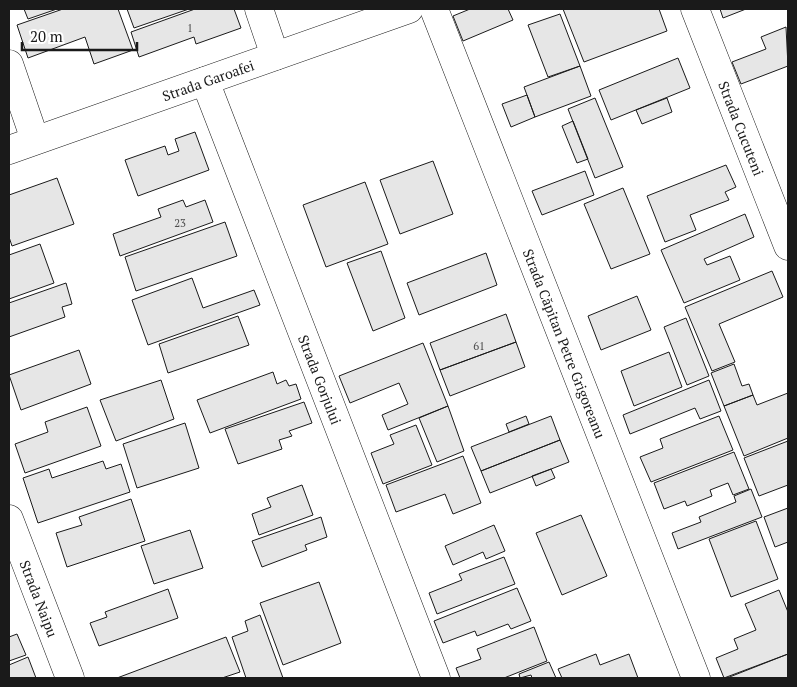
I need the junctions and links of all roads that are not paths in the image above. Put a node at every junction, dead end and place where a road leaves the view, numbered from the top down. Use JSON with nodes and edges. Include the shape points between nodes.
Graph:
{"nodes":[{"id":1,"x":259,"y":9,"type":"edge"},
{"id":2,"x":409,"y":9,"type":"edge"},
{"id":3,"x":434,"y":9,"type":"edge"},
{"id":4,"x":695,"y":9,"type":"edge"},
{"id":5,"x":275,"y":56,"type":"junction"},
{"id":6,"x":9,"y":64,"type":"edge"},
{"id":7,"x":205,"y":81,"type":"junction"},
{"id":8,"x":36,"y":140,"type":"junction"},
{"id":9,"x":9,"y":150,"type":"edge"},
{"id":10,"x":788,"y":246,"type":"edge"},
{"id":11,"x":9,"y":519,"type":"edge"},
{"id":12,"x":70,"y":678,"type":"edge"},
{"id":13,"x":436,"y":678,"type":"edge"},
{"id":14,"x":696,"y":678,"type":"edge"}],
"edges":[{"from":1,"to":5,"type":"street"},
{"from":2,"to":5,"type":"street","name":"Strada Garoafei"},
{"from":3,"to":14,"type":"street","name":"Strada Căpitan Petre Grigoreanu"},
{"from":4,"to":10,"type":"street","name":"Strada Cucuteni"},
{"from":5,"to":7,"type":"street","name":"Strada Garoafei"},
{"from":6,"to":8,"type":"street"},
{"from":7,"to":8,"type":"street","name":"Strada Garoafei"},
{"from":7,"to":13,"type":"street","name":"Strada Gorjului"},
{"from":8,"to":9,"type":"street","name":"Strada Garoafei"},
{"from":11,"to":12,"type":"street","name":"Strada Naipu"}]}
